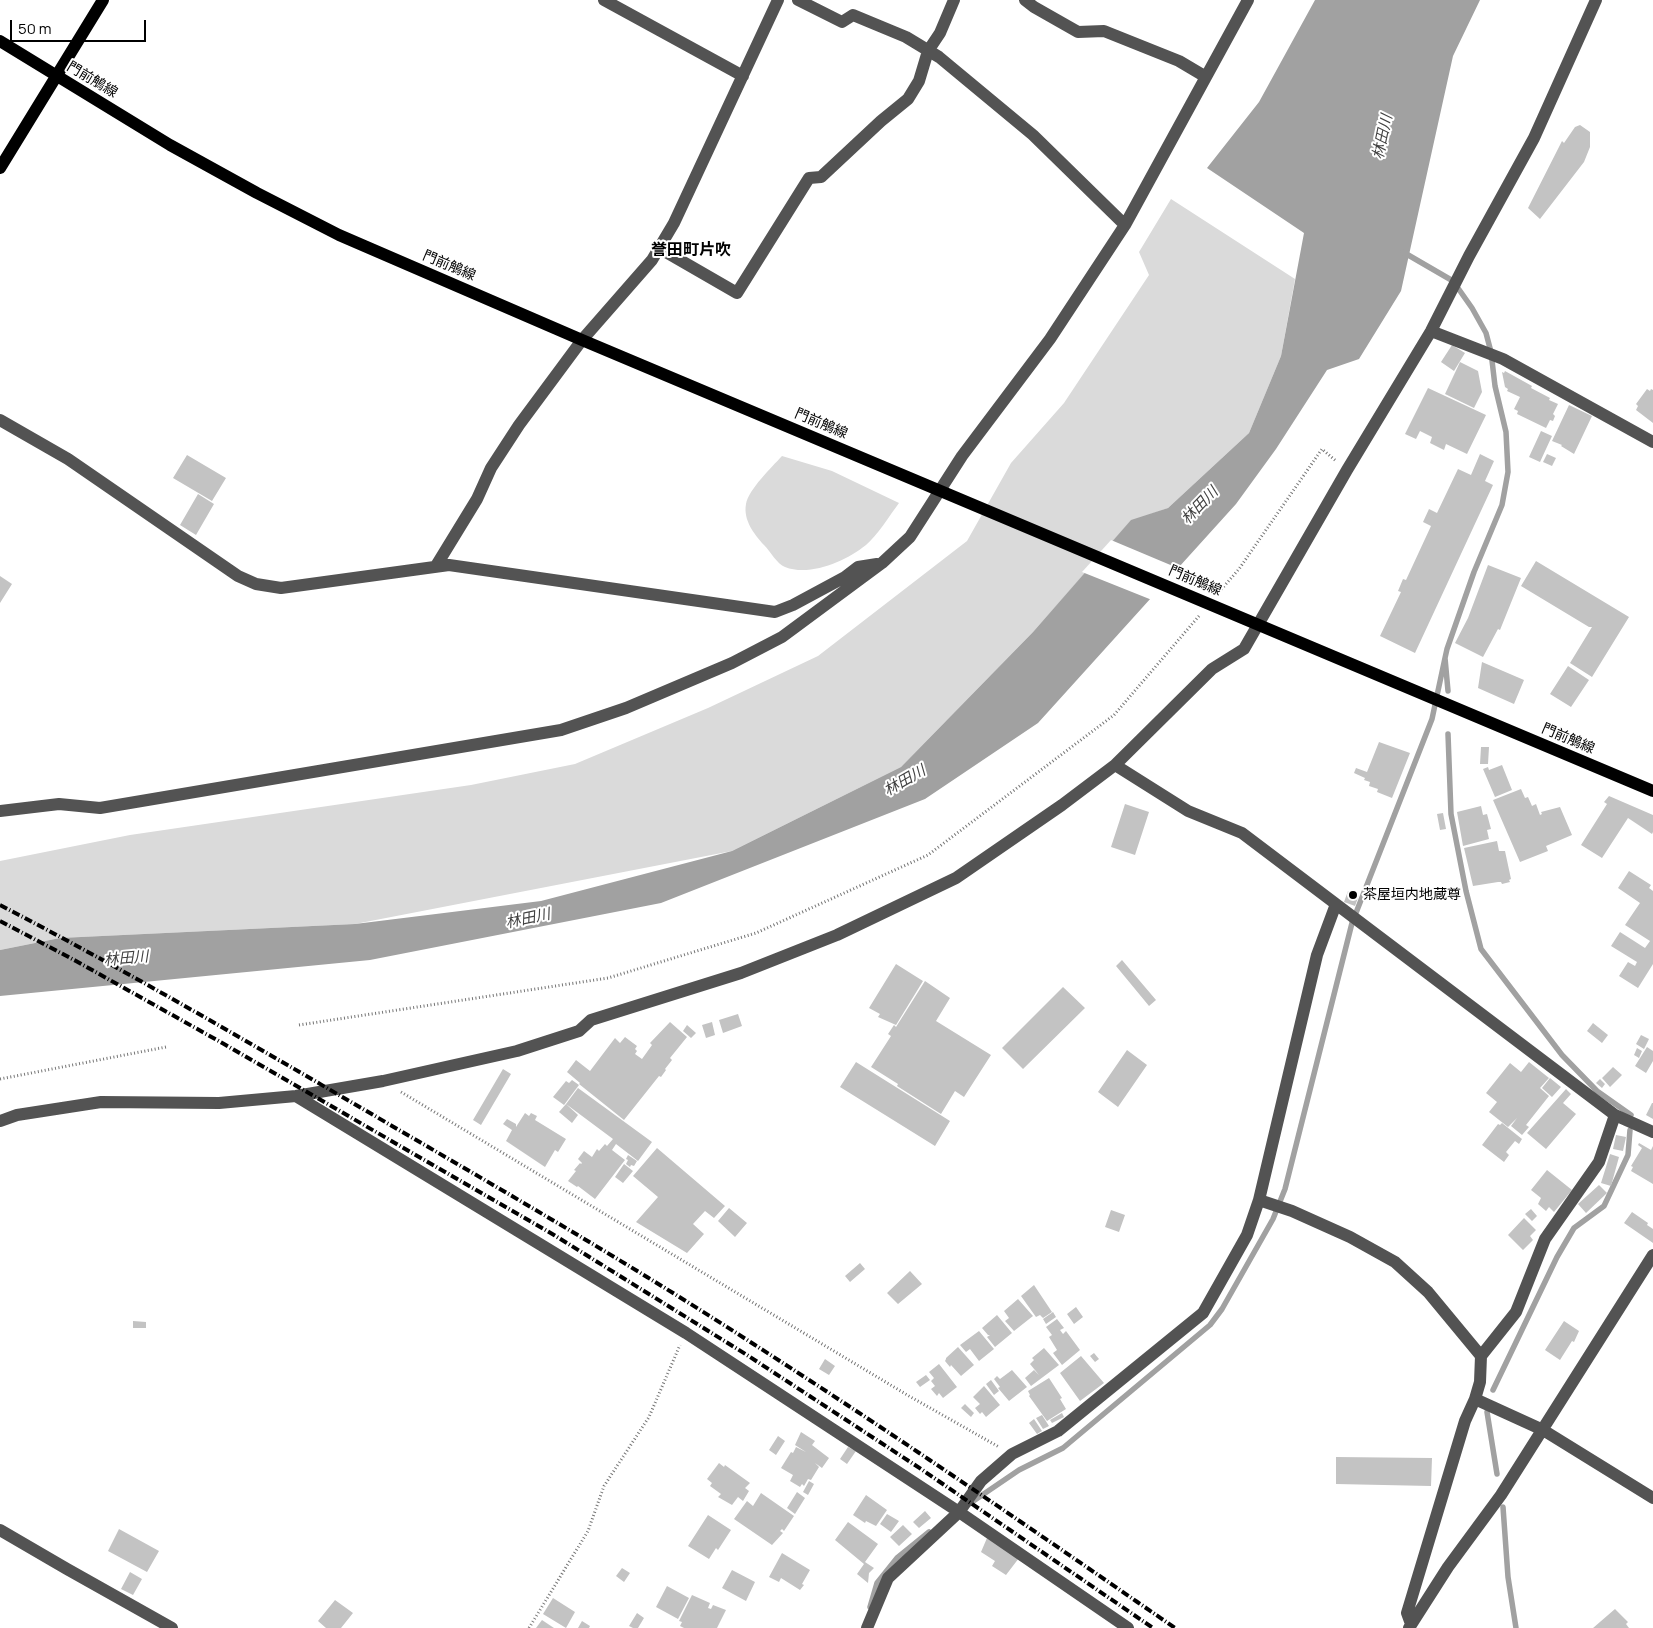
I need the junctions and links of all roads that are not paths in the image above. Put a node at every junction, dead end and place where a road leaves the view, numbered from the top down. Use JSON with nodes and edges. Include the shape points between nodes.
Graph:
{"nodes":[{"id":1,"x":103,"y":0,"type":"edge"},
{"id":2,"x":604,"y":0,"type":"edge"},
{"id":3,"x":778,"y":0,"type":"edge"},
{"id":4,"x":798,"y":0,"type":"edge"},
{"id":5,"x":954,"y":0,"type":"edge"},
{"id":6,"x":1025,"y":0,"type":"edge"},
{"id":7,"x":1248,"y":0,"type":"edge"},
{"id":8,"x":1596,"y":0,"type":"edge"},
{"id":9,"x":0,"y":40,"type":"edge"},
{"id":10,"x":928,"y":51,"type":"junction"},
{"id":11,"x":57,"y":76,"type":"junction"},
{"id":12,"x":743,"y":76,"type":"junction"},
{"id":13,"x":1206,"y":77,"type":"junction"},
{"id":14,"x":0,"y":168,"type":"edge"},
{"id":15,"x":1125,"y":225,"type":"junction"},
{"id":16,"x":659,"y":248,"type":"junction"},
{"id":17,"x":1431,"y":331,"type":"junction"},
{"id":18,"x":582,"y":340,"type":"junction"},
{"id":19,"x":0,"y":420,"type":"edge"},
{"id":20,"x":1653,"y":442,"type":"edge"},
{"id":21,"x":946,"y":493,"type":"junction"},
{"id":22,"x":882,"y":563,"type":"junction"},
{"id":23,"x":436,"y":566,"type":"junction"},
{"id":24,"x":1254,"y":622,"type":"junction"},
{"id":25,"x":1115,"y":764,"type":"junction"},
{"id":26,"x":1653,"y":791,"type":"edge"},
{"id":27,"x":0,"y":811,"type":"edge"},
{"id":28,"x":1336,"y":904,"type":"junction"},
{"id":29,"x":296,"y":1096,"type":"junction"},
{"id":30,"x":1615,"y":1115,"type":"junction"},
{"id":31,"x":0,"y":1121,"type":"edge"},
{"id":32,"x":1653,"y":1132,"type":"edge"},
{"id":33,"x":1258,"y":1200,"type":"junction"},
{"id":34,"x":1653,"y":1255,"type":"edge"},
{"id":35,"x":1481,"y":1356,"type":"junction"},
{"id":36,"x":1475,"y":1399,"type":"junction"},
{"id":37,"x":1543,"y":1430,"type":"junction"},
{"id":38,"x":1653,"y":1498,"type":"edge"},
{"id":39,"x":959,"y":1512,"type":"junction"},
{"id":40,"x":0,"y":1530,"type":"edge"},
{"id":41,"x":1410,"y":1626,"type":"edge"},
{"id":42,"x":172,"y":1628,"type":"edge"},
{"id":43,"x":867,"y":1628,"type":"edge"},
{"id":44,"x":1128,"y":1628,"type":"edge"}],
"edges":[{"from":1,"to":11,"type":"main road"},
{"from":2,"to":12,"type":"street"},
{"from":3,"to":12,"type":"street"},
{"from":4,"to":10,"type":"street","via":[[842,22],[854,15],[906,37]]},
{"from":5,"to":10,"type":"street","via":[[940,33]]},
{"from":6,"to":13,"type":"street","via":[[1078,32],[1104,31],[1179,61]]},
{"from":7,"to":13,"type":"street"},
{"from":8,"to":17,"type":"street","via":[[1534,138]]},
{"from":9,"to":11,"type":"main road","name":"門前鵤線"},
{"from":10,"to":15,"type":"street","via":[[1033,135]]},
{"from":10,"to":16,"type":"street","via":[[919,81],[908,99],[821,177],[809,178],[738,293]]},
{"from":11,"to":14,"type":"main road"},
{"from":11,"to":18,"type":"main road","name":"門前鵤線","via":[[170,145],[339,235]]},
{"from":12,"to":16,"type":"street","via":[[674,223]]},
{"from":13,"to":15,"type":"street"},
{"from":15,"to":21,"type":"street","via":[[1050,339],[962,456]]},
{"from":16,"to":18,"type":"street"},
{"from":17,"to":20,"type":"street","via":[[1503,359]]},
{"from":17,"to":24,"type":"street"},
{"from":18,"to":21,"type":"main road","name":"門前鵤線"},
{"from":18,"to":23,"type":"street","via":[[491,468],[477,499]]},
{"from":19,"to":23,"type":"street","via":[[68,459],[238,576],[256,584],[281,588]]},
{"from":21,"to":22,"type":"street","via":[[910,537]]},
{"from":21,"to":24,"type":"main road","name":"門前鵤線"},
{"from":22,"to":23,"type":"street","via":[[858,567],[775,612],[449,564]]},
{"from":22,"to":27,"type":"street","via":[[782,637],[740,659],[626,708],[561,730],[100,808],[59,804]]},
{"from":24,"to":25,"type":"street","via":[[1244,649],[1212,669]]},
{"from":24,"to":26,"type":"main road","name":"門前鵤線"},
{"from":25,"to":28,"type":"street","via":[[1188,811],[1242,833]]},
{"from":25,"to":29,"type":"street","via":[[956,878],[837,935],[741,974],[591,1020],[579,1031],[517,1051],[383,1081]]},
{"from":28,"to":30,"type":"street"},
{"from":28,"to":33,"type":"street","via":[[1317,955]]},
{"from":29,"to":31,"type":"street","via":[[219,1103],[102,1102],[17,1115]]},
{"from":29,"to":39,"type":"street","via":[[686,1333]]},
{"from":30,"to":32,"type":"street"},
{"from":30,"to":35,"type":"street","via":[[1598,1162],[1545,1239],[1516,1312]]},
{"from":33,"to":35,"type":"street","via":[[1350,1236],[1395,1262],[1428,1292]]},
{"from":33,"to":39,"type":"street","via":[[1247,1235],[1203,1313],[1058,1430],[1012,1454],[981,1481]]},
{"from":34,"to":37,"type":"street"},
{"from":35,"to":36,"type":"street","via":[[1480,1382]]},
{"from":36,"to":37,"type":"street"},
{"from":36,"to":41,"type":"street","via":[[1465,1421],[1407,1613]]},
{"from":37,"to":38,"type":"street"},
{"from":37,"to":41,"type":"street"},
{"from":39,"to":43,"type":"street","via":[[888,1578]]},
{"from":39,"to":44,"type":"street"},
{"from":40,"to":42,"type":"street"}]}
